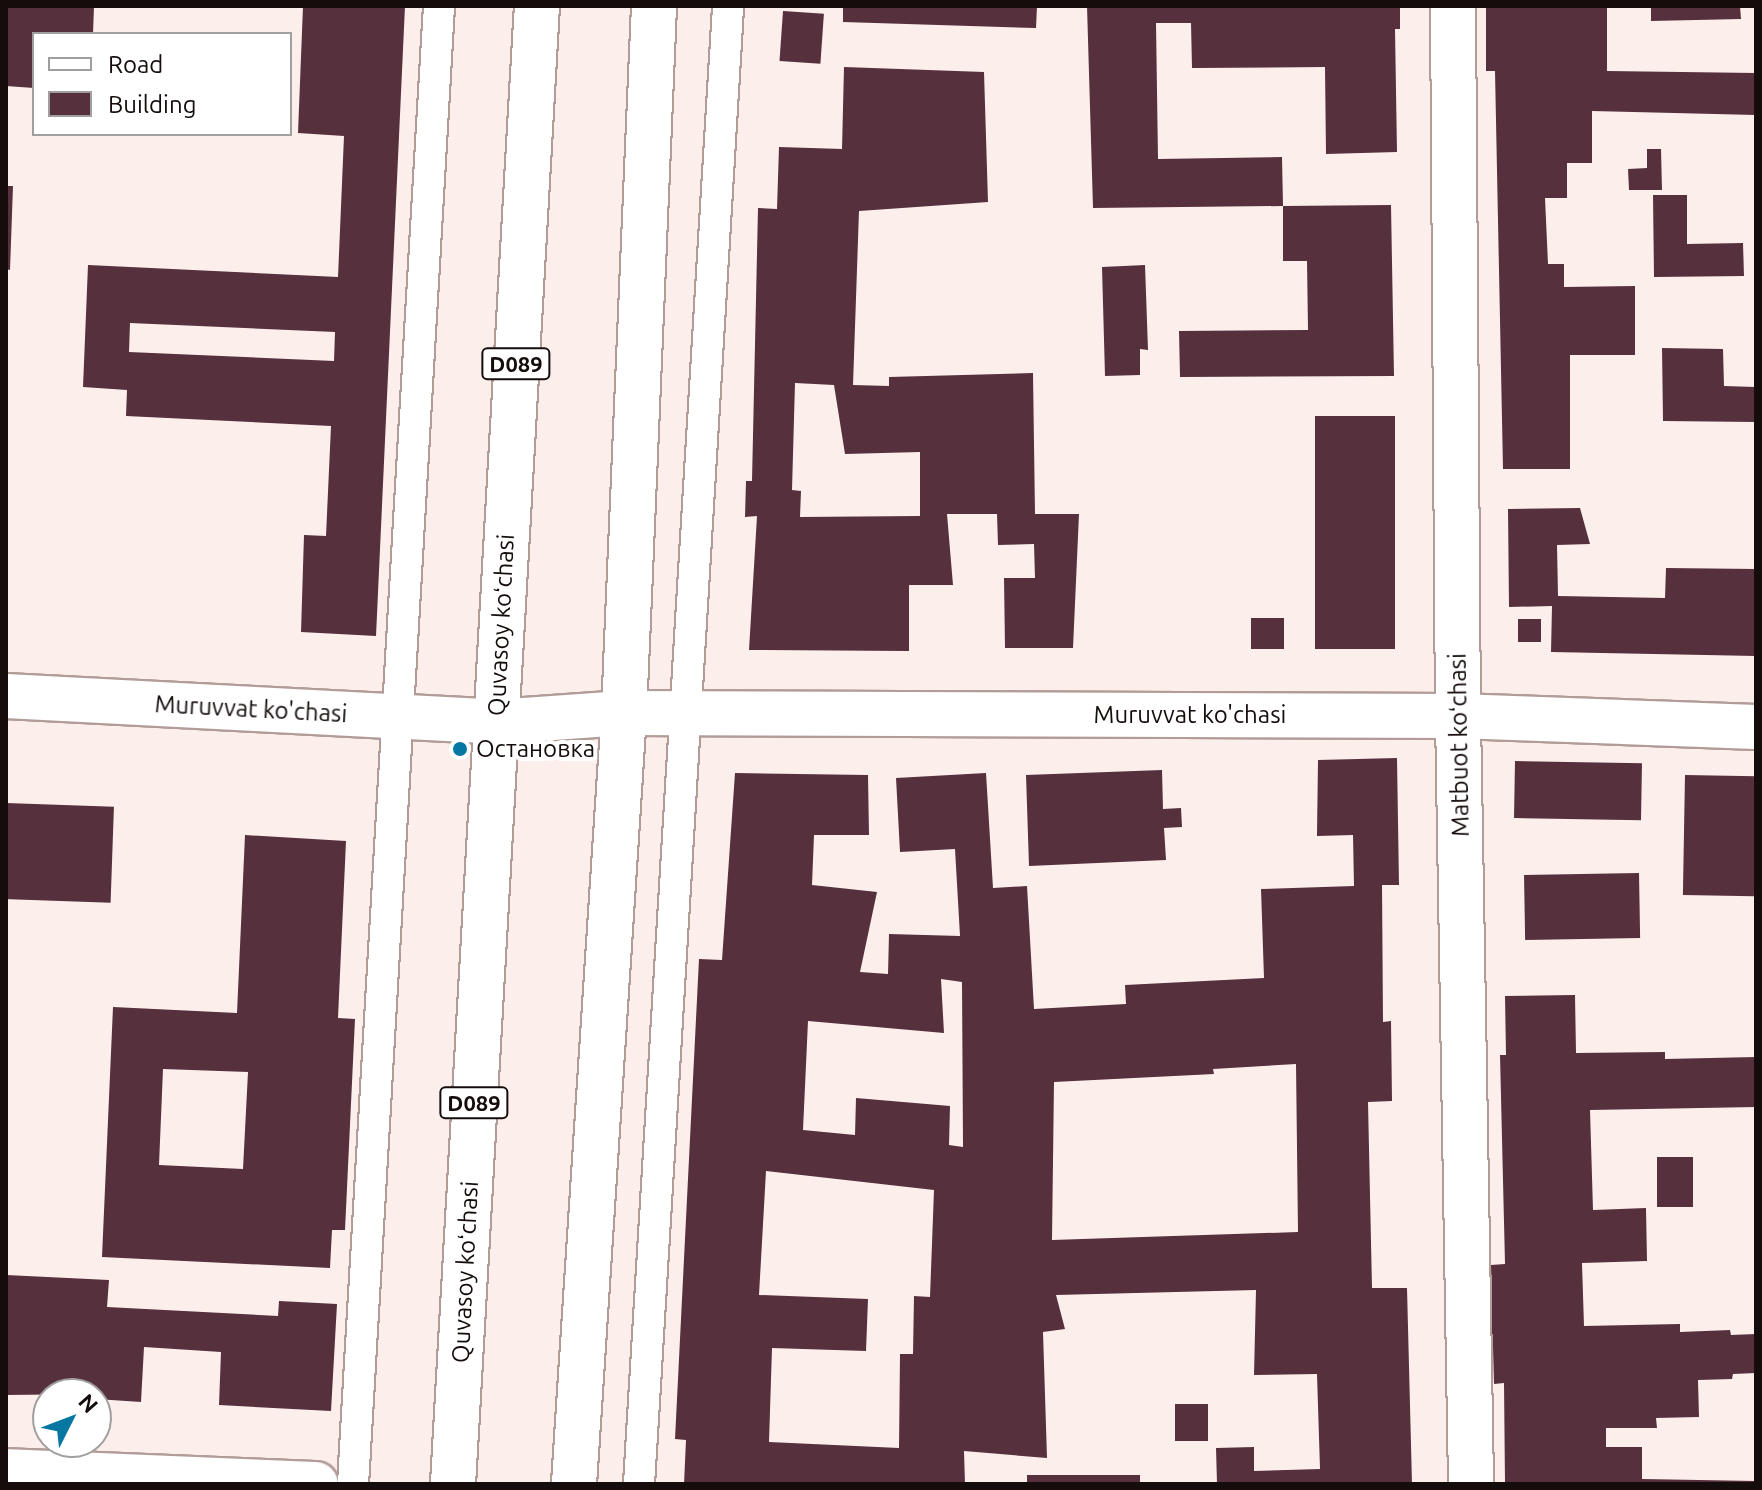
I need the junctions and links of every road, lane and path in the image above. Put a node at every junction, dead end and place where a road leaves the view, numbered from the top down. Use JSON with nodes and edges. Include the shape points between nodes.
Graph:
{"nodes":[{"id":1,"x":439,"y":6,"type":"edge"},
{"id":2,"x":537,"y":6,"type":"edge"},
{"id":3,"x":654,"y":6,"type":"edge"},
{"id":4,"x":728,"y":6,"type":"edge"},
{"id":5,"x":1453,"y":6,"type":"edge"},
{"id":6,"x":6,"y":696,"type":"edge"},
{"id":7,"x":624,"y":713,"type":"junction"},
{"id":8,"x":687,"y":715,"type":"junction"},
{"id":9,"x":1458,"y":716,"type":"junction"},
{"id":10,"x":396,"y":717,"type":"junction"},
{"id":11,"x":496,"y":722,"type":"junction"},
{"id":12,"x":1756,"y":727,"type":"edge"},
{"id":13,"x":6,"y":1471,"type":"edge"},
{"id":14,"x":316,"y":1484,"type":"edge"},
{"id":15,"x":353,"y":1484,"type":"edge"},
{"id":16,"x":453,"y":1484,"type":"edge"},
{"id":17,"x":574,"y":1484,"type":"edge"},
{"id":18,"x":639,"y":1484,"type":"edge"},
{"id":19,"x":1471,"y":1484,"type":"edge"}],
"edges":[{"from":1,"to":10,"type":"lane"},
{"from":2,"to":11,"type":"street","name":"Quvasoy koʻchasi","number":"D089"},
{"from":3,"to":7,"type":"street"},
{"from":4,"to":8,"type":"lane"},
{"from":5,"to":9,"type":"street","name":"Matbuot koʻchasi"},
{"from":6,"to":10,"type":"street","name":"Muruvvat ko'chasi"},
{"from":7,"to":8,"type":"street","name":"Muruvvat ko'chasi"},
{"from":7,"to":11,"type":"street","name":"Muruvvat ko'chasi"},
{"from":7,"to":17,"type":"street"},
{"from":8,"to":9,"type":"street","name":"Muruvvat ko'chasi"},
{"from":8,"to":18,"type":"lane"},
{"from":9,"to":12,"type":"street","name":"Muruvvat ko'chasi"},
{"from":9,"to":19,"type":"street","name":"Matbuot koʻchasi"},
{"from":10,"to":11,"type":"street","name":"Muruvvat ko'chasi"},
{"from":10,"to":15,"type":"lane"},
{"from":11,"to":16,"type":"street","name":"Quvasoy koʻchasi","number":"D089"},
{"from":13,"to":14,"type":"street"}]}
